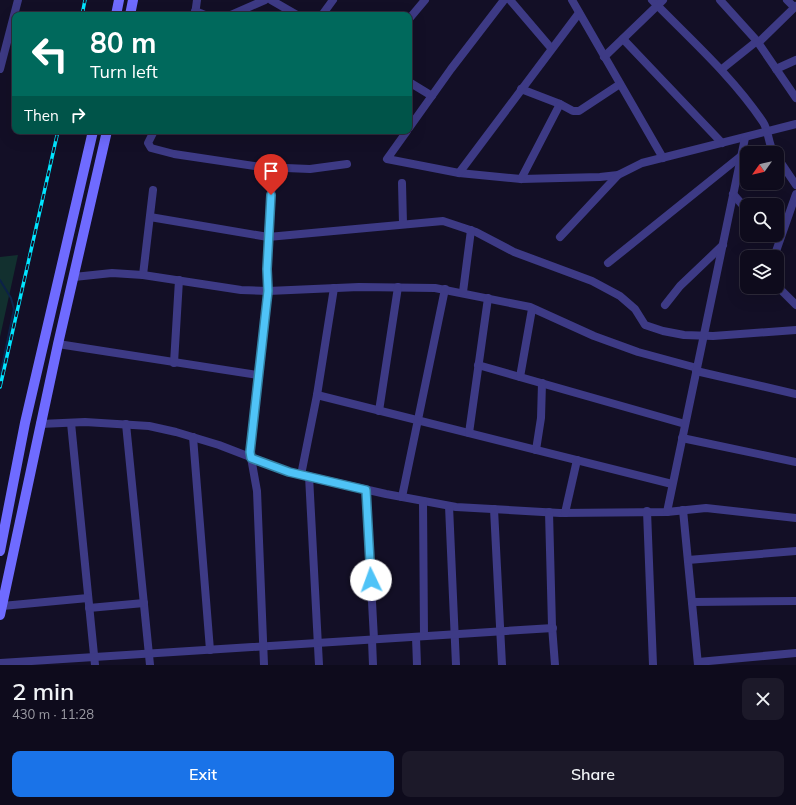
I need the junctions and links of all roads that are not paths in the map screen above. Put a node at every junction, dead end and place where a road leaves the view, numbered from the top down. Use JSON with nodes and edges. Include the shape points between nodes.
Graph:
{"nodes":[{"id":1,"x":18,"y":0,"type":"edge"},
{"id":2,"x":119,"y":0,"type":"edge"},
{"id":3,"x":133,"y":0,"type":"edge"},
{"id":4,"x":197,"y":0,"type":"edge"},
{"id":5,"x":265,"y":0,"type":"edge"},
{"id":6,"x":272,"y":0,"type":"edge"},
{"id":7,"x":333,"y":0,"type":"edge"},
{"id":8,"x":425,"y":0,"type":"edge"},
{"id":9,"x":504,"y":0,"type":"edge"},
{"id":10,"x":510,"y":0,"type":"edge"},
{"id":11,"x":572,"y":0,"type":"edge"},
{"id":12,"x":720,"y":0,"type":"edge"},
{"id":13,"x":787,"y":0,"type":"edge"},
{"id":14,"x":658,"y":2,"type":"edge"},
{"id":15,"x":795,"y":7,"type":"edge"},
{"id":16,"x":15,"y":12,"type":"edge"},
{"id":17,"x":117,"y":12,"type":"edge"},
{"id":18,"x":131,"y":12,"type":"edge"},
{"id":19,"x":195,"y":12,"type":"edge"},
{"id":20,"x":239,"y":12,"type":"edge"},
{"id":21,"x":292,"y":12,"type":"edge"},
{"id":22,"x":324,"y":12,"type":"edge"},
{"id":23,"x":579,"y":13,"type":"junction"},
{"id":24,"x":412,"y":15,"type":"edge"},
{"id":25,"x":12,"y":23,"type":"edge"},
{"id":26,"x":623,"y":39,"type":"junction"},
{"id":27,"x":757,"y":42,"type":"junction"},
{"id":28,"x":551,"y":48,"type":"junction"},
{"id":29,"x":604,"y":57,"type":"junction"},
{"id":30,"x":796,"y":60,"type":"edge"},
{"id":31,"x":0,"y":69,"type":"edge"},
{"id":32,"x":722,"y":69,"type":"junction"},
{"id":33,"x":776,"y":69,"type":"junction"},
{"id":34,"x":412,"y":84,"type":"edge"},
{"id":35,"x":620,"y":84,"type":"junction"},
{"id":36,"x":521,"y":89,"type":"junction"},
{"id":37,"x":432,"y":96,"type":"junction"},
{"id":38,"x":796,"y":98,"type":"edge"},
{"id":39,"x":560,"y":104,"type":"junction"},
{"id":40,"x":412,"y":124,"type":"edge"},
{"id":41,"x":796,"y":124,"type":"edge"},
{"id":42,"x":767,"y":132,"type":"junction"},
{"id":43,"x":92,"y":134,"type":"edge"},
{"id":44,"x":106,"y":134,"type":"edge"},
{"id":45,"x":152,"y":134,"type":"edge"},
{"id":46,"x":405,"y":134,"type":"edge"},
{"id":47,"x":745,"y":138,"type":"junction"},
{"id":48,"x":722,"y":143,"type":"junction"},
{"id":49,"x":744,"y":146,"type":"edge"},
{"id":50,"x":770,"y":146,"type":"edge"},
{"id":51,"x":663,"y":158,"type":"junction"},
{"id":52,"x":740,"y":158,"type":"edge"},
{"id":53,"x":346,"y":164,"type":"dead end"},
{"id":54,"x":740,"y":164,"type":"edge"},
{"id":55,"x":273,"y":167,"type":"junction"},
{"id":56,"x":784,"y":167,"type":"edge"},
{"id":57,"x":459,"y":173,"type":"junction"},
{"id":58,"x":618,"y":175,"type":"junction"},
{"id":59,"x":521,"y":179,"type":"junction"},
{"id":60,"x":402,"y":183,"type":"dead end"},
{"id":61,"x":796,"y":185,"type":"edge"},
{"id":62,"x":154,"y":190,"type":"dead end"},
{"id":63,"x":733,"y":194,"type":"junction"},
{"id":64,"x":796,"y":194,"type":"edge"},
{"id":65,"x":740,"y":202,"type":"edge"},
{"id":66,"x":150,"y":217,"type":"junction"},
{"id":67,"x":784,"y":222,"type":"edge"},
{"id":68,"x":403,"y":224,"type":"junction"},
{"id":69,"x":471,"y":230,"type":"junction"},
{"id":70,"x":560,"y":236,"type":"dead end"},
{"id":71,"x":268,"y":237,"type":"junction"},
{"id":72,"x":723,"y":245,"type":"junction"},
{"id":73,"x":608,"y":263,"type":"dead end"},
{"id":74,"x":143,"y":275,"type":"junction"},
{"id":75,"x":74,"y":277,"type":"junction"},
{"id":76,"x":179,"y":280,"type":"junction"},
{"id":77,"x":398,"y":287,"type":"junction"},
{"id":78,"x":334,"y":288,"type":"junction"},
{"id":79,"x":445,"y":289,"type":"junction"},
{"id":80,"x":268,"y":291,"type":"junction"},
{"id":81,"x":463,"y":292,"type":"junction"},
{"id":82,"x":784,"y":293,"type":"edge"},
{"id":83,"x":488,"y":298,"type":"junction"},
{"id":84,"x":665,"y":304,"type":"dead end"},
{"id":85,"x":796,"y":304,"type":"edge"},
{"id":86,"x":532,"y":309,"type":"junction"},
{"id":87,"x":796,"y":330,"type":"edge"},
{"id":88,"x":704,"y":335,"type":"junction"},
{"id":89,"x":58,"y":344,"type":"junction"},
{"id":90,"x":174,"y":363,"type":"junction"},
{"id":91,"x":478,"y":365,"type":"junction"},
{"id":92,"x":697,"y":370,"type":"junction"},
{"id":93,"x":258,"y":375,"type":"junction"},
{"id":94,"x":520,"y":377,"type":"junction"},
{"id":95,"x":542,"y":383,"type":"junction"},
{"id":96,"x":796,"y":394,"type":"edge"},
{"id":97,"x":317,"y":395,"type":"junction"},
{"id":98,"x":379,"y":411,"type":"junction"},
{"id":99,"x":419,"y":421,"type":"junction"},
{"id":100,"x":71,"y":422,"type":"junction"},
{"id":101,"x":40,"y":424,"type":"junction"},
{"id":102,"x":126,"y":424,"type":"junction"},
{"id":103,"x":685,"y":424,"type":"junction"},
{"id":104,"x":469,"y":433,"type":"junction"},
{"id":105,"x":193,"y":437,"type":"junction"},
{"id":106,"x":682,"y":438,"type":"junction"},
{"id":107,"x":536,"y":450,"type":"junction"},
{"id":108,"x":251,"y":458,"type":"junction"},
{"id":109,"x":577,"y":460,"type":"junction"},
{"id":110,"x":796,"y":462,"type":"edge"},
{"id":111,"x":305,"y":475,"type":"junction"},
{"id":112,"x":672,"y":484,"type":"junction"},
{"id":113,"x":366,"y":490,"type":"junction"},
{"id":114,"x":402,"y":497,"type":"junction"},
{"id":115,"x":424,"y":501,"type":"junction"},
{"id":116,"x":449,"y":506,"type":"junction"},
{"id":117,"x":10,"y":507,"type":"junction"},
{"id":118,"x":23,"y":509,"type":"junction"},
{"id":119,"x":494,"y":509,"type":"junction"},
{"id":120,"x":683,"y":510,"type":"junction"},
{"id":121,"x":647,"y":511,"type":"junction"},
{"id":122,"x":550,"y":512,"type":"junction"},
{"id":123,"x":667,"y":512,"type":"junction"},
{"id":124,"x":565,"y":513,"type":"junction"},
{"id":125,"x":796,"y":518,"type":"edge"},
{"id":126,"x":0,"y":546,"type":"edge"},
{"id":127,"x":796,"y":551,"type":"edge"},
{"id":128,"x":688,"y":560,"type":"junction"},
{"id":129,"x":88,"y":598,"type":"junction"},
{"id":130,"x":796,"y":601,"type":"edge"},
{"id":131,"x":692,"y":602,"type":"junction"},
{"id":132,"x":144,"y":603,"type":"junction"},
{"id":133,"x":90,"y":608,"type":"junction"},
{"id":134,"x":1,"y":610,"type":"edge"},
{"id":135,"x":553,"y":628,"type":"junction"},
{"id":136,"x":501,"y":631,"type":"junction"},
{"id":137,"x":454,"y":634,"type":"junction"},
{"id":138,"x":420,"y":637,"type":"junction"},
{"id":139,"x":373,"y":640,"type":"junction"},
{"id":140,"x":318,"y":643,"type":"junction"},
{"id":141,"x":262,"y":647,"type":"junction"},
{"id":142,"x":210,"y":650,"type":"junction"},
{"id":143,"x":796,"y":653,"type":"edge"},
{"id":144,"x":149,"y":654,"type":"junction"},
{"id":145,"x":95,"y":661,"type":"edge"},
{"id":146,"x":0,"y":664,"type":"edge"},
{"id":147,"x":698,"y":664,"type":"edge"},
{"id":148,"x":150,"y":665,"type":"edge"},
{"id":149,"x":264,"y":665,"type":"edge"},
{"id":150,"x":319,"y":665,"type":"edge"},
{"id":151,"x":373,"y":665,"type":"edge"},
{"id":152,"x":417,"y":665,"type":"edge"},
{"id":153,"x":456,"y":665,"type":"edge"},
{"id":154,"x":502,"y":665,"type":"edge"},
{"id":155,"x":555,"y":665,"type":"edge"},
{"id":156,"x":653,"y":665,"type":"edge"}],
"edges":[{"from":1,"to":16,"type":"street"},
{"from":2,"to":17,"type":"main road"},
{"from":3,"to":18,"type":"main road"},
{"from":4,"to":19,"type":"street"},
{"from":5,"to":20,"type":"street"},
{"from":6,"to":21,"type":"street"},
{"from":7,"to":22,"type":"street"},
{"from":8,"to":24,"type":"street"},
{"from":9,"to":37,"type":"street"},
{"from":10,"to":28,"type":"street"},
{"from":11,"to":23,"type":"street"},
{"from":12,"to":27,"type":"street"},
{"from":13,"to":15,"type":"street"},
{"from":14,"to":26,"type":"street"},
{"from":14,"to":32,"type":"street"},
{"from":15,"to":27,"type":"street"},
{"from":23,"to":28,"type":"street"},
{"from":23,"to":29,"type":"street"},
{"from":25,"to":31,"type":"street"},
{"from":26,"to":29,"type":"street"},
{"from":26,"to":48,"type":"street"},
{"from":27,"to":32,"type":"street"},
{"from":27,"to":33,"type":"street"},
{"from":28,"to":36,"type":"street"},
{"from":29,"to":35,"type":"street"},
{"from":30,"to":33,"type":"street"},
{"from":32,"to":42,"type":"street","via":[[764,123]]},
{"from":33,"to":38,"type":"street"},
{"from":34,"to":37,"type":"street"},
{"from":35,"to":39,"type":"street","via":[[580,112],[572,111]]},
{"from":35,"to":51,"type":"street"},
{"from":36,"to":39,"type":"street"},
{"from":36,"to":57,"type":"street"},
{"from":37,"to":40,"type":"street"},
{"from":39,"to":59,"type":"street"},
{"from":41,"to":42,"type":"street"},
{"from":42,"to":47,"type":"street"},
{"from":42,"to":50,"type":"street"},
{"from":43,"to":117,"type":"main road","via":[[26,423]]},
{"from":44,"to":75,"type":"main road"},
{"from":45,"to":55,"type":"street","via":[[148,142],[151,148],[174,154]]},
{"from":46,"to":57,"type":"street","via":[[387,160]]},
{"from":47,"to":48,"type":"street"},
{"from":47,"to":49,"type":"street"},
{"from":48,"to":51,"type":"street"},
{"from":51,"to":58,"type":"street","via":[[642,162]]},
{"from":52,"to":73,"type":"street"},
{"from":53,"to":55,"type":"street","via":[[310,169]]},
{"from":54,"to":63,"type":"street"},
{"from":55,"to":71,"type":"street"},
{"from":56,"to":61,"type":"street"},
{"from":57,"to":59,"type":"street"},
{"from":58,"to":59,"type":"street","via":[[570,179]]},
{"from":58,"to":70,"type":"street"},
{"from":60,"to":68,"type":"street"},
{"from":62,"to":66,"type":"street"},
{"from":63,"to":65,"type":"street"},
{"from":63,"to":72,"type":"street"},
{"from":64,"to":67,"type":"street"},
{"from":66,"to":71,"type":"street"},
{"from":66,"to":74,"type":"street"},
{"from":68,"to":69,"type":"street","via":[[443,221]]},
{"from":68,"to":71,"type":"street"},
{"from":69,"to":81,"type":"street"},
{"from":69,"to":88,"type":"street","via":[[514,252],[592,281],[620,296],[635,310],[645,325],[684,335]]},
{"from":71,"to":80,"type":"street"},
{"from":72,"to":84,"type":"street"},
{"from":72,"to":88,"type":"street"},
{"from":74,"to":75,"type":"street","via":[[112,273]]},
{"from":74,"to":76,"type":"street"},
{"from":75,"to":89,"type":"main road"},
{"from":76,"to":80,"type":"street","via":[[241,290]]},
{"from":76,"to":90,"type":"street"},
{"from":77,"to":78,"type":"street"},
{"from":77,"to":79,"type":"street"},
{"from":77,"to":98,"type":"street"},
{"from":78,"to":80,"type":"street"},
{"from":78,"to":97,"type":"street"},
{"from":79,"to":81,"type":"street"},
{"from":79,"to":99,"type":"street"},
{"from":80,"to":93,"type":"street"},
{"from":81,"to":83,"type":"street"},
{"from":82,"to":85,"type":"street"},
{"from":83,"to":86,"type":"street"},
{"from":83,"to":91,"type":"street"},
{"from":86,"to":92,"type":"street","via":[[594,336]]},
{"from":86,"to":94,"type":"street"},
{"from":87,"to":88,"type":"street","via":[[744,335]]},
{"from":88,"to":92,"type":"street"},
{"from":89,"to":90,"type":"street"},
{"from":89,"to":101,"type":"main road"},
{"from":90,"to":93,"type":"street"},
{"from":91,"to":94,"type":"street"},
{"from":91,"to":104,"type":"street"},
{"from":92,"to":96,"type":"street"},
{"from":92,"to":103,"type":"street"},
{"from":93,"to":108,"type":"street"},
{"from":94,"to":95,"type":"street"},
{"from":95,"to":103,"type":"street"},
{"from":95,"to":107,"type":"street","via":[[541,418]]},
{"from":97,"to":98,"type":"street"},
{"from":97,"to":111,"type":"street"},
{"from":98,"to":99,"type":"street"},
{"from":99,"to":104,"type":"street"},
{"from":99,"to":114,"type":"street"},
{"from":100,"to":101,"type":"street"},
{"from":100,"to":102,"type":"street"},
{"from":100,"to":129,"type":"street"},
{"from":101,"to":118,"type":"main road"},
{"from":102,"to":105,"type":"street","via":[[149,426]]},
{"from":102,"to":132,"type":"street"},
{"from":103,"to":106,"type":"street"},
{"from":104,"to":107,"type":"street"},
{"from":105,"to":108,"type":"street"},
{"from":105,"to":142,"type":"street"},
{"from":106,"to":110,"type":"street"},
{"from":106,"to":112,"type":"street"},
{"from":107,"to":109,"type":"street"},
{"from":108,"to":111,"type":"street"},
{"from":108,"to":141,"type":"street","via":[[257,491]]},
{"from":109,"to":112,"type":"street"},
{"from":109,"to":124,"type":"street"},
{"from":111,"to":113,"type":"street"},
{"from":111,"to":140,"type":"street"},
{"from":112,"to":123,"type":"street"},
{"from":113,"to":114,"type":"street"},
{"from":113,"to":139,"type":"street"},
{"from":114,"to":115,"type":"street"},
{"from":115,"to":116,"type":"street"},
{"from":115,"to":138,"type":"street"},
{"from":116,"to":119,"type":"street"},
{"from":116,"to":137,"type":"street"},
{"from":117,"to":118,"type":"main road"},
{"from":117,"to":126,"type":"main road"},
{"from":118,"to":134,"type":"main road"},
{"from":119,"to":122,"type":"street"},
{"from":119,"to":136,"type":"street"},
{"from":120,"to":123,"type":"street"},
{"from":120,"to":125,"type":"street","via":[[706,508]]},
{"from":120,"to":128,"type":"street"},
{"from":121,"to":123,"type":"street"},
{"from":121,"to":124,"type":"street"},
{"from":121,"to":156,"type":"street"},
{"from":122,"to":124,"type":"street"},
{"from":122,"to":135,"type":"street"},
{"from":127,"to":128,"type":"street"},
{"from":128,"to":131,"type":"street"},
{"from":129,"to":133,"type":"street"},
{"from":129,"to":134,"type":"street"},
{"from":130,"to":131,"type":"street"},
{"from":131,"to":147,"type":"street"},
{"from":132,"to":133,"type":"street"},
{"from":132,"to":144,"type":"street"},
{"from":133,"to":145,"type":"street"},
{"from":135,"to":136,"type":"street"},
{"from":135,"to":155,"type":"street"},
{"from":136,"to":137,"type":"street"},
{"from":136,"to":154,"type":"street"},
{"from":137,"to":138,"type":"street"},
{"from":137,"to":153,"type":"street"},
{"from":138,"to":139,"type":"street"},
{"from":138,"to":152,"type":"street"},
{"from":139,"to":140,"type":"street"},
{"from":139,"to":151,"type":"street"},
{"from":140,"to":141,"type":"street"},
{"from":140,"to":150,"type":"street"},
{"from":141,"to":142,"type":"street"},
{"from":141,"to":149,"type":"street"},
{"from":142,"to":144,"type":"street"},
{"from":143,"to":147,"type":"street"},
{"from":144,"to":145,"type":"street"},
{"from":144,"to":148,"type":"street"},
{"from":145,"to":146,"type":"street"}]}
